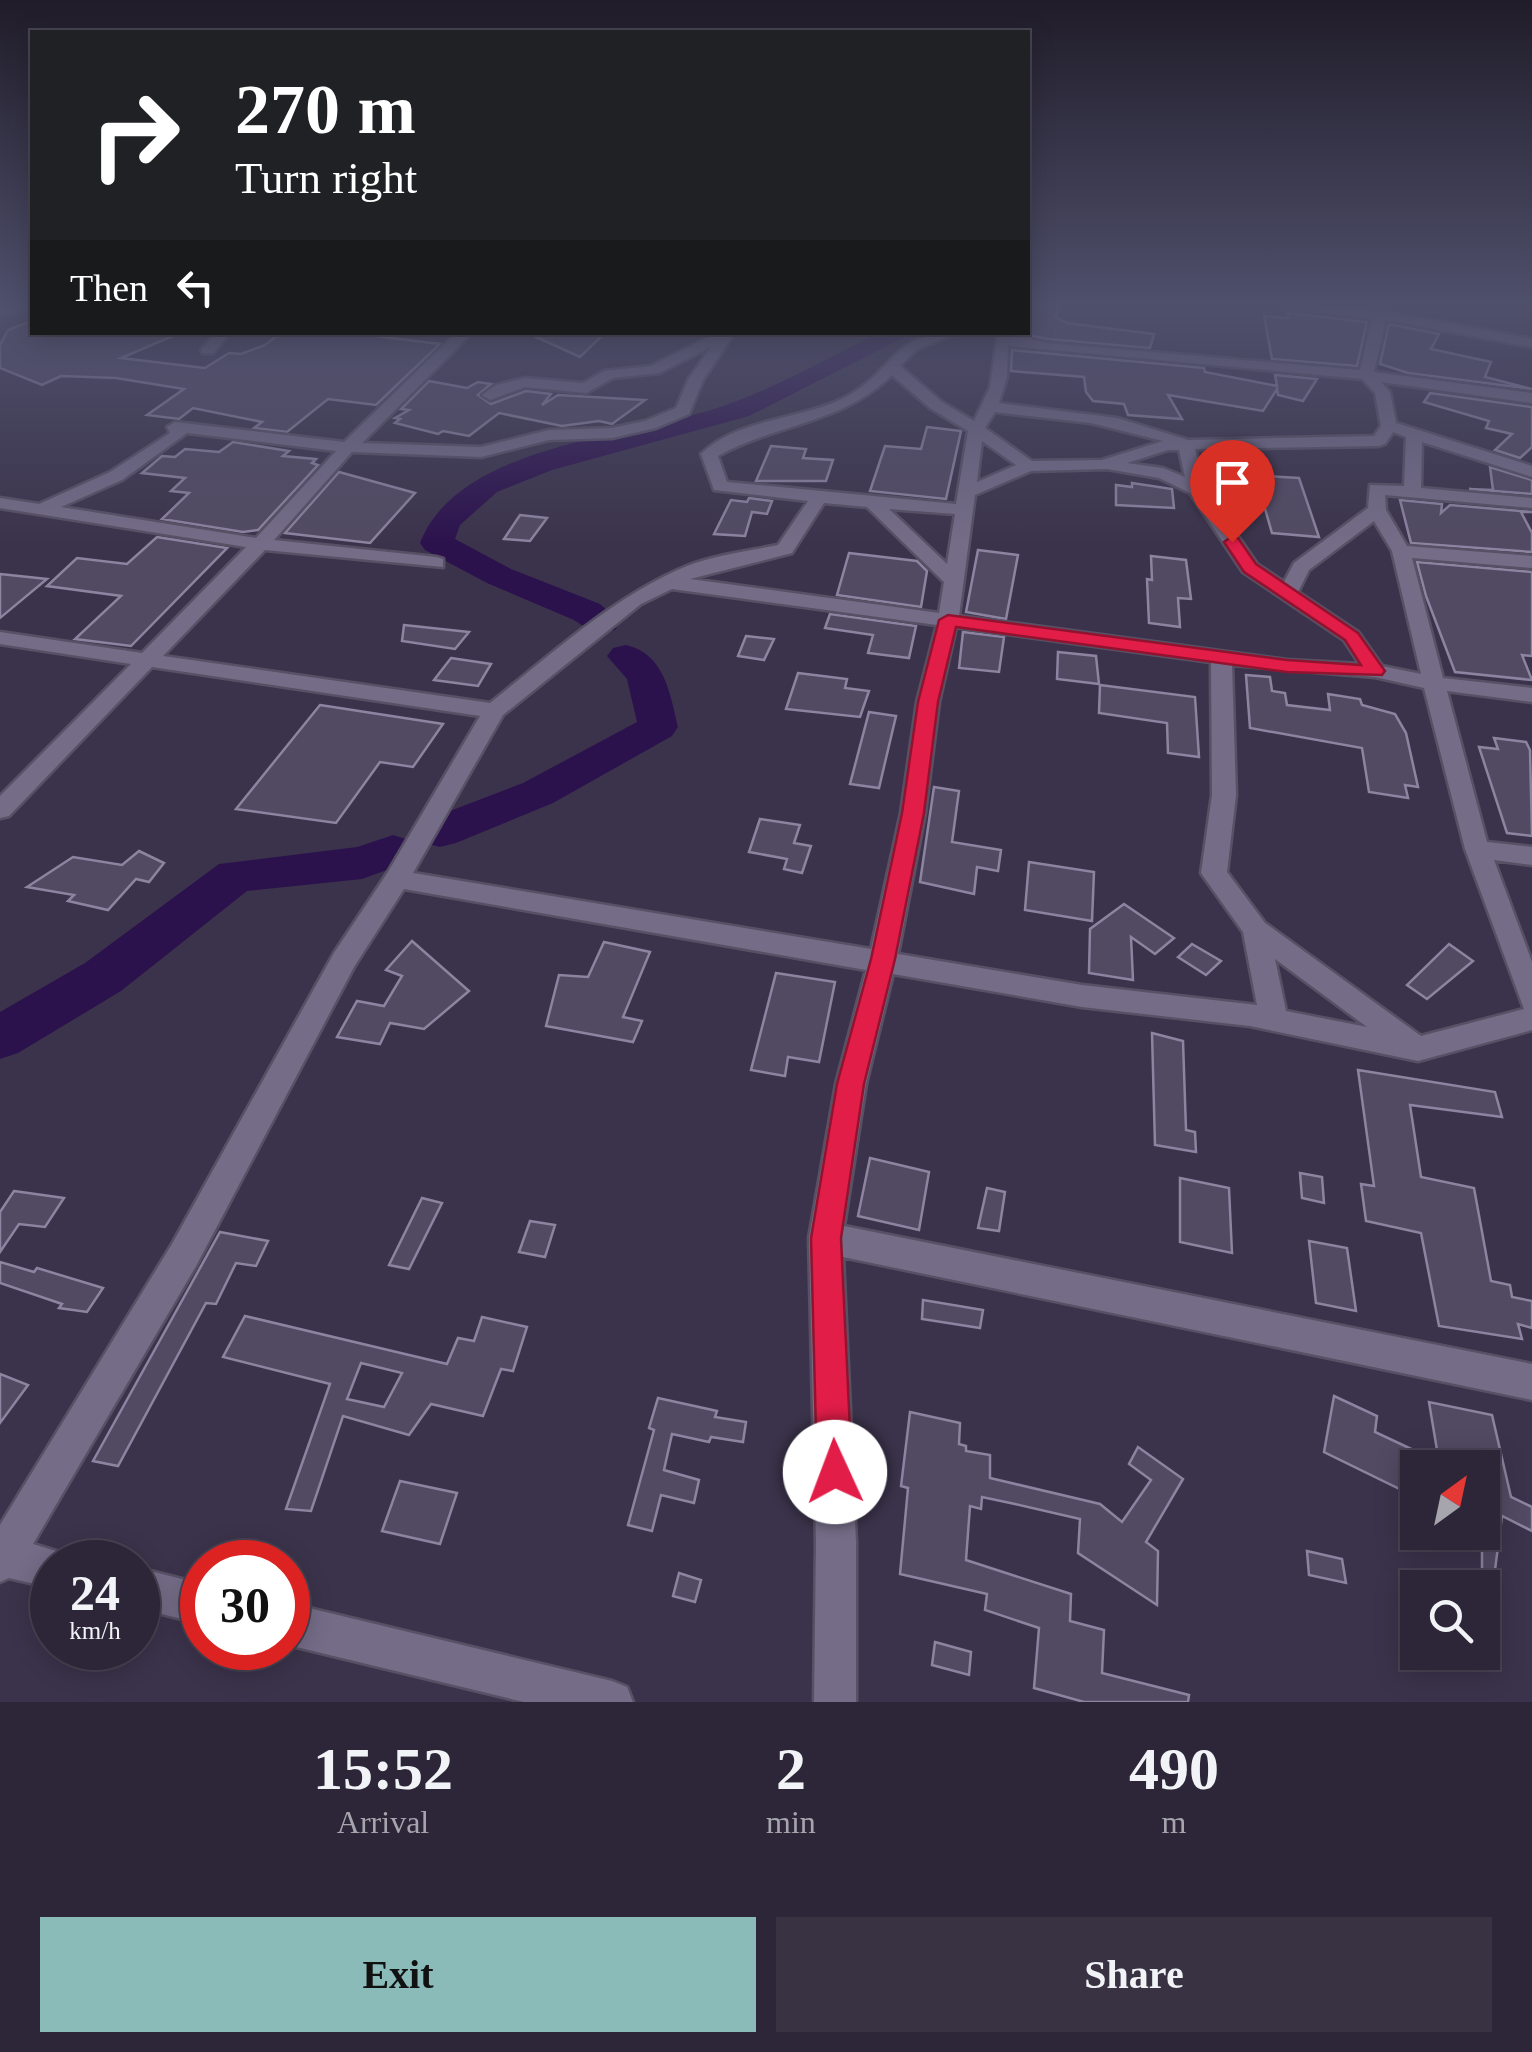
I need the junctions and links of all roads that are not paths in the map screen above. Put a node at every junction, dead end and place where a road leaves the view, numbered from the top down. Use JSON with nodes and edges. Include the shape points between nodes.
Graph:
{"nodes":[{"id":1,"x":411,"y":385,"type":"edge"},
{"id":2,"x":504,"y":385,"type":"edge"},
{"id":3,"x":691,"y":385,"type":"edge"},
{"id":4,"x":877,"y":385,"type":"edge"},
{"id":5,"x":913,"y":385,"type":"edge"},
{"id":6,"x":998,"y":385,"type":"edge"},
{"id":7,"x":1375,"y":385,"type":"edge"},
{"id":8,"x":1437,"y":385,"type":"edge"},
{"id":9,"x":490,"y":395,"type":"dead end"},
{"id":10,"x":1532,"y":398,"type":"edge"},
{"id":11,"x":992,"y":408,"type":"junction"},
{"id":12,"x":1389,"y":426,"type":"junction"},
{"id":13,"x":976,"y":429,"type":"junction"},
{"id":14,"x":1414,"y":434,"type":"junction"},
{"id":15,"x":1186,"y":445,"type":"junction"},
{"id":16,"x":348,"y":447,"type":"junction"},
{"id":17,"x":1002,"y":448,"type":"junction"},
{"id":18,"x":1104,"y":465,"type":"junction"},
{"id":19,"x":1028,"y":466,"type":"junction"},
{"id":20,"x":1532,"y":472,"type":"edge"},
{"id":21,"x":1196,"y":488,"type":"junction"},
{"id":22,"x":1412,"y":491,"type":"junction"},
{"id":23,"x":819,"y":497,"type":"junction"},
{"id":24,"x":965,"y":501,"type":"junction"},
{"id":25,"x":872,"y":502,"type":"junction"},
{"id":26,"x":0,"y":503,"type":"edge"},
{"id":27,"x":1532,"y":503,"type":"edge"},
{"id":28,"x":40,"y":510,"type":"junction"},
{"id":29,"x":1377,"y":510,"type":"junction"},
{"id":30,"x":260,"y":544,"type":"junction"},
{"id":31,"x":1400,"y":550,"type":"junction"},
{"id":32,"x":1532,"y":562,"type":"edge"},
{"id":33,"x":436,"y":563,"type":"dead end"},
{"id":34,"x":954,"y":581,"type":"junction"},
{"id":35,"x":666,"y":582,"type":"junction"},
{"id":36,"x":1288,"y":593,"type":"junction"},
{"id":37,"x":948,"y":620,"type":"junction"},
{"id":38,"x":0,"y":638,"type":"edge"},
{"id":39,"x":1221,"y":656,"type":"junction"},
{"id":40,"x":145,"y":662,"type":"junction"},
{"id":41,"x":1375,"y":671,"type":"junction"},
{"id":42,"x":1434,"y":684,"type":"junction"},
{"id":43,"x":1532,"y":695,"type":"edge"},
{"id":44,"x":494,"y":711,"type":"junction"},
{"id":45,"x":0,"y":810,"type":"edge"},
{"id":46,"x":1477,"y":850,"type":"junction"},
{"id":47,"x":1532,"y":856,"type":"edge"},
{"id":48,"x":397,"y":879,"type":"junction"},
{"id":49,"x":1256,"y":930,"type":"junction"},
{"id":50,"x":883,"y":959,"type":"junction"},
{"id":51,"x":1532,"y":1000,"type":"edge"},
{"id":52,"x":1532,"y":1018,"type":"edge"},
{"id":53,"x":1274,"y":1020,"type":"junction"},
{"id":54,"x":1418,"y":1048,"type":"junction"},
{"id":55,"x":826,"y":1238,"type":"junction"},
{"id":56,"x":1532,"y":1382,"type":"edge"},
{"id":57,"x":1,"y":1558,"type":"edge"},
{"id":58,"x":30,"y":1564,"type":"edge"},
{"id":59,"x":310,"y":1629,"type":"edge"},
{"id":60,"x":612,"y":1702,"type":"edge"},
{"id":61,"x":835,"y":1702,"type":"edge"}],
"edges":[{"from":1,"to":16,"type":"street"},
{"from":2,"to":9,"type":"street"},
{"from":3,"to":16,"type":"street","via":[[683,411],[612,432],[549,435],[481,452]]},
{"from":4,"to":23,"type":"street","via":[[841,408],[736,436],[709,454],[720,486]]},
{"from":5,"to":13,"type":"street"},
{"from":6,"to":11,"type":"street"},
{"from":7,"to":12,"type":"street"},
{"from":8,"to":10,"type":"street"},
{"from":11,"to":13,"type":"street"},
{"from":11,"to":15,"type":"street","via":[[1163,434]]},
{"from":11,"to":17,"type":"street","via":[[1007,426]]},
{"from":12,"to":14,"type":"street"},
{"from":12,"to":15,"type":"street","via":[[1378,441]]},
{"from":13,"to":17,"type":"street"},
{"from":13,"to":24,"type":"street"},
{"from":14,"to":20,"type":"street"},
{"from":14,"to":22,"type":"street"},
{"from":15,"to":18,"type":"street"},
{"from":15,"to":21,"type":"street"},
{"from":16,"to":28,"type":"street","via":[[175,427],[178,434],[116,476]]},
{"from":16,"to":30,"type":"street"},
{"from":17,"to":19,"type":"street"},
{"from":18,"to":19,"type":"street"},
{"from":18,"to":21,"type":"street","via":[[1164,472]]},
{"from":19,"to":24,"type":"street"},
{"from":21,"to":36,"type":"street","via":[[1250,568]]},
{"from":22,"to":27,"type":"street"},
{"from":22,"to":29,"type":"street","via":[[1376,489]]},
{"from":23,"to":25,"type":"street"},
{"from":23,"to":35,"type":"street","via":[[785,549]]},
{"from":24,"to":25,"type":"street"},
{"from":24,"to":34,"type":"street"},
{"from":25,"to":34,"type":"street"},
{"from":26,"to":28,"type":"street"},
{"from":28,"to":30,"type":"street"},
{"from":29,"to":31,"type":"street"},
{"from":29,"to":36,"type":"street","via":[[1301,567]]},
{"from":30,"to":33,"type":"street"},
{"from":30,"to":40,"type":"street"},
{"from":31,"to":32,"type":"street"},
{"from":31,"to":42,"type":"street"},
{"from":34,"to":37,"type":"street"},
{"from":35,"to":37,"type":"street"},
{"from":35,"to":44,"type":"street"},
{"from":36,"to":41,"type":"street","via":[[1351,636]]},
{"from":37,"to":39,"type":"street"},
{"from":37,"to":50,"type":"street"},
{"from":38,"to":40,"type":"street"},
{"from":39,"to":41,"type":"street"},
{"from":39,"to":49,"type":"street","via":[[1224,795],[1214,873]]},
{"from":40,"to":44,"type":"street"},
{"from":40,"to":45,"type":"street"},
{"from":41,"to":42,"type":"street"},
{"from":42,"to":43,"type":"street"},
{"from":42,"to":46,"type":"street"},
{"from":44,"to":48,"type":"street"},
{"from":46,"to":47,"type":"street"},
{"from":46,"to":51,"type":"street"},
{"from":48,"to":50,"type":"street"},
{"from":48,"to":57,"type":"street","via":[[344,960],[184,1255]]},
{"from":49,"to":53,"type":"street"},
{"from":49,"to":54,"type":"street"},
{"from":50,"to":53,"type":"street","via":[[1082,996]]},
{"from":50,"to":55,"type":"street","via":[[850,1084]]},
{"from":52,"to":54,"type":"street"},
{"from":53,"to":54,"type":"street"},
{"from":55,"to":56,"type":"street"},
{"from":55,"to":61,"type":"street"},
{"from":57,"to":58,"type":"street"},
{"from":59,"to":60,"type":"street"}]}
